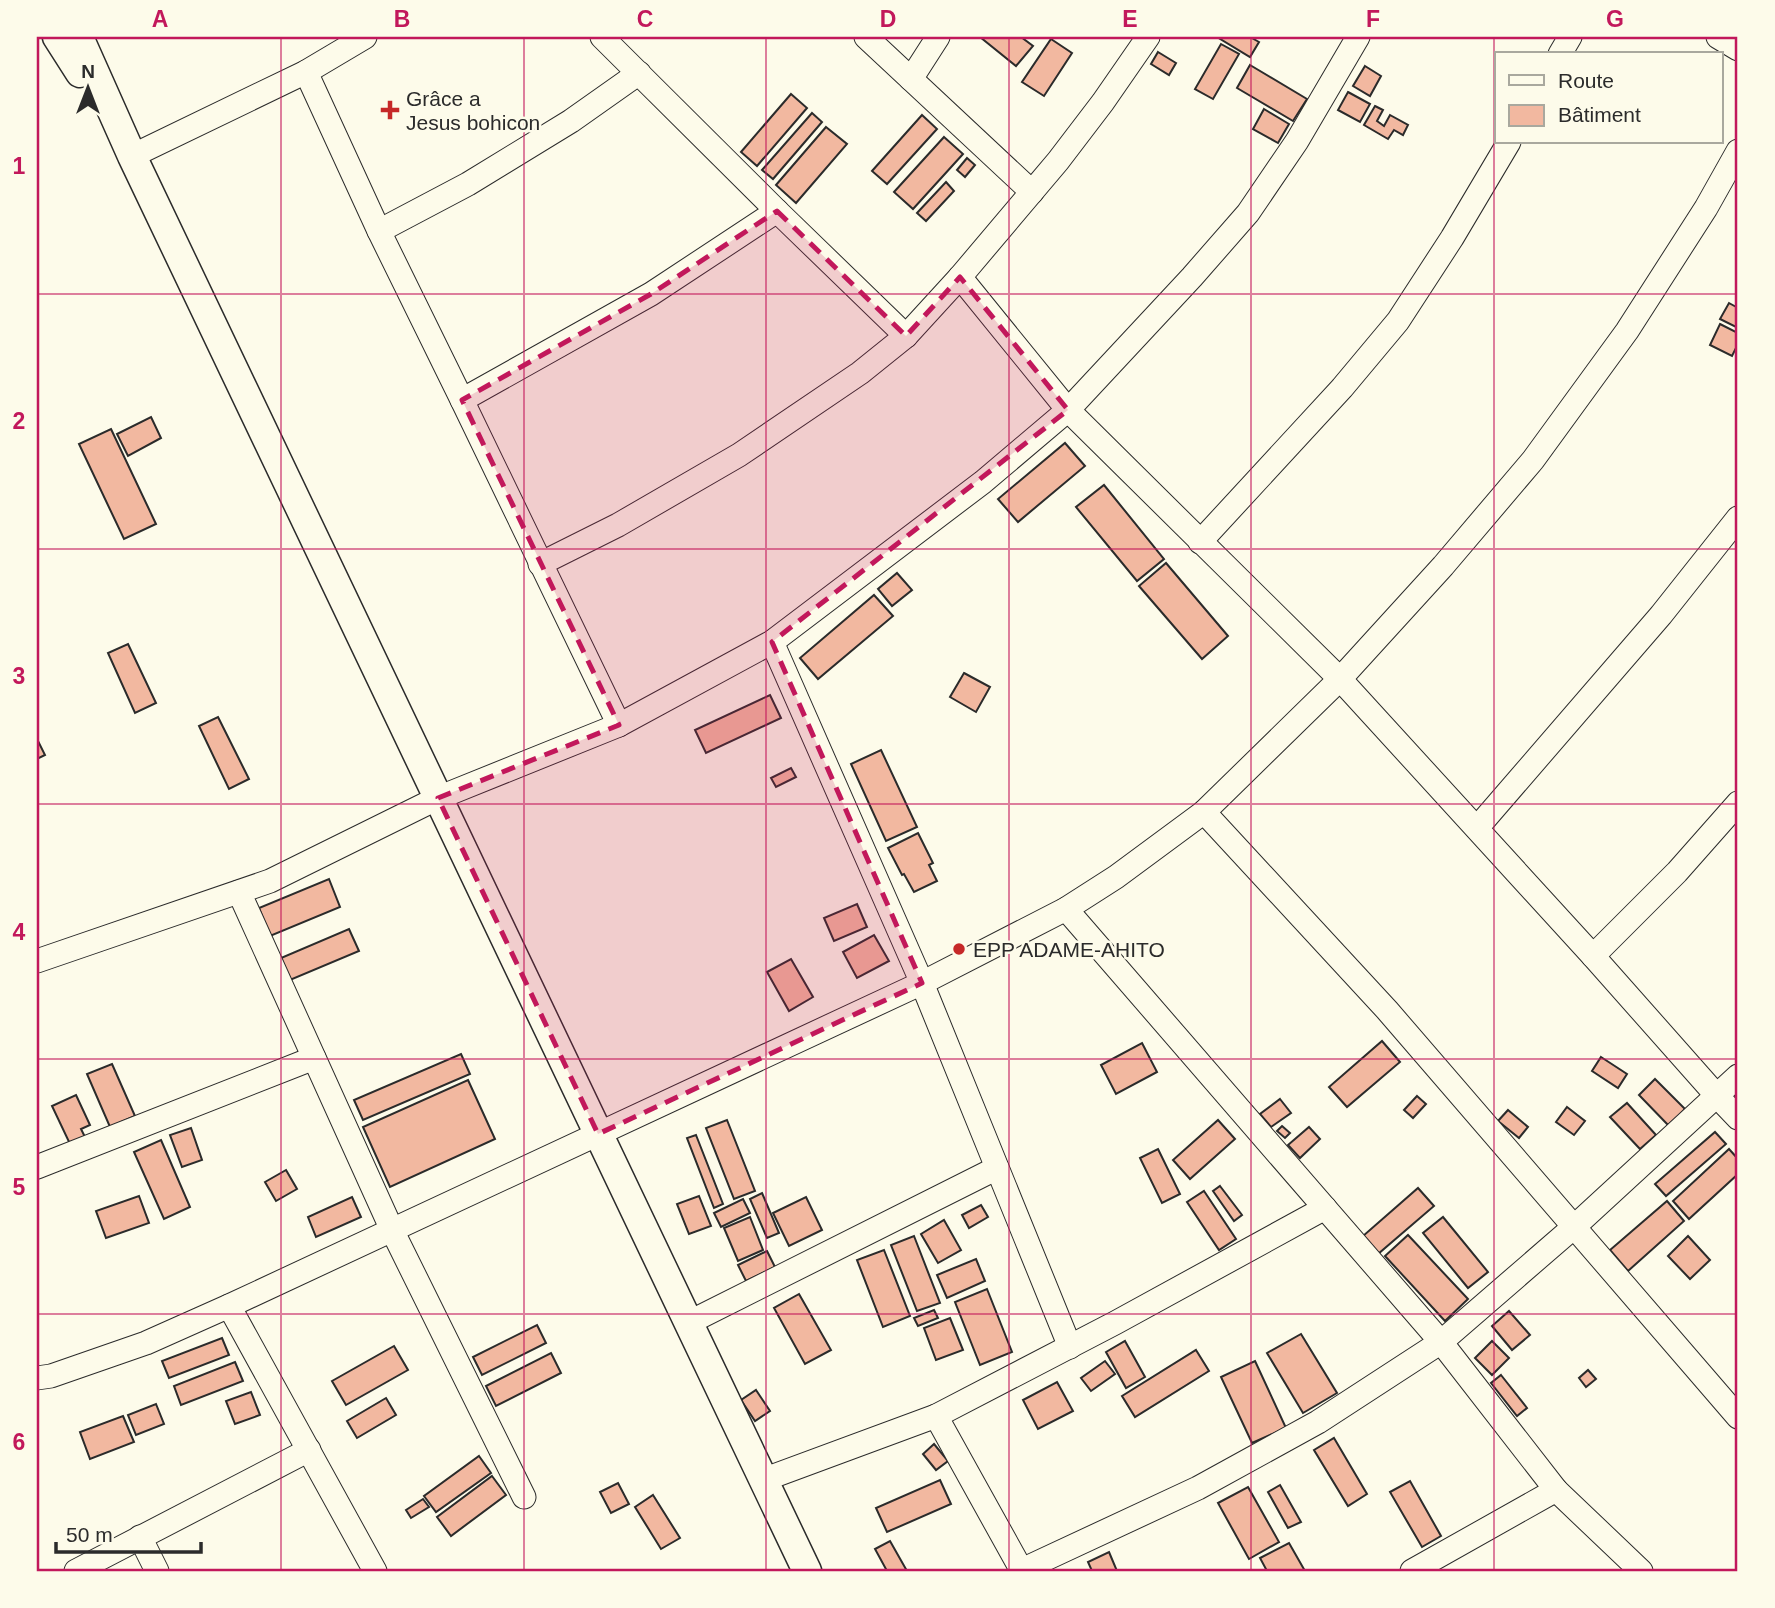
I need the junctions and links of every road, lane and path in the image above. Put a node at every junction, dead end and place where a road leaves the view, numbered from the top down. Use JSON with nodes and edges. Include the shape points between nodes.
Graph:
{"nodes":[{"id":1,"x":57,"y":37,"type":"edge"},
{"id":2,"x":79,"y":37,"type":"edge"},
{"id":3,"x":365,"y":37,"type":"edge"},
{"id":4,"x":602,"y":37,"type":"edge"},
{"id":5,"x":866,"y":37,"type":"edge"},
{"id":6,"x":938,"y":37,"type":"edge"},
{"id":7,"x":1148,"y":37,"type":"edge"},
{"id":8,"x":1358,"y":37,"type":"edge"},
{"id":9,"x":1718,"y":37,"type":"edge"},
{"id":10,"x":1738,"y":49,"type":"edge"},
{"id":11,"x":306,"y":72,"type":"junction"},
{"id":12,"x":639,"y":73,"type":"junction"},
{"id":13,"x":911,"y":79,"type":"junction"},
{"id":14,"x":1508,"y":144,"type":"edge"},
{"id":15,"x":1738,"y":151,"type":"edge"},
{"id":16,"x":132,"y":156,"type":"junction"},
{"id":17,"x":1032,"y":192,"type":"junction"},
{"id":18,"x":777,"y":211,"type":"junction"},
{"id":19,"x":379,"y":231,"type":"junction"},
{"id":20,"x":960,"y":276,"type":"junction"},
{"id":21,"x":906,"y":336,"type":"junction"},
{"id":22,"x":462,"y":400,"type":"junction"},
{"id":23,"x":1068,"y":410,"type":"junction"},
{"id":24,"x":1738,"y":518,"type":"edge"},
{"id":25,"x":1200,"y":542,"type":"junction"},
{"id":26,"x":540,"y":564,"type":"junction"},
{"id":27,"x":772,"y":642,"type":"junction"},
{"id":28,"x":1340,"y":679,"type":"junction"},
{"id":29,"x":619,"y":725,"type":"junction"},
{"id":30,"x":438,"y":798,"type":"junction"},
{"id":31,"x":1738,"y":803,"type":"edge"},
{"id":32,"x":1204,"y":812,"type":"junction"},
{"id":33,"x":1476,"y":828,"type":"junction"},
{"id":34,"x":239,"y":892,"type":"junction"},
{"id":35,"x":1066,"y":909,"type":"junction"},
{"id":36,"x":1593,"y":956,"type":"junction"},
{"id":37,"x":37,"y":961,"type":"edge"},
{"id":38,"x":922,"y":983,"type":"junction"},
{"id":39,"x":314,"y":1058,"type":"junction"},
{"id":40,"x":1738,"y":1076,"type":"edge"},
{"id":41,"x":1717,"y":1097,"type":"junction"},
{"id":42,"x":1738,"y":1118,"type":"edge"},
{"id":43,"x":598,"y":1134,"type":"junction"},
{"id":44,"x":37,"y":1167,"type":"edge"},
{"id":45,"x":997,"y":1168,"type":"junction"},
{"id":46,"x":1325,"y":1208,"type":"junction"},
{"id":47,"x":1575,"y":1226,"type":"junction"},
{"id":48,"x":392,"y":1230,"type":"junction"},
{"id":49,"x":229,"y":1306,"type":"junction"},
{"id":50,"x":688,"y":1323,"type":"junction"},
{"id":51,"x":1441,"y":1342,"type":"junction"},
{"id":52,"x":1070,"y":1347,"type":"junction"},
{"id":53,"x":37,"y":1378,"type":"edge"},
{"id":54,"x":936,"y":1416,"type":"junction"},
{"id":55,"x":1738,"y":1417,"type":"edge"},
{"id":56,"x":309,"y":1450,"type":"junction"},
{"id":57,"x":763,"y":1480,"type":"junction"},
{"id":58,"x":1556,"y":1490,"type":"junction"},
{"id":59,"x":524,"y":1497,"type":"dead end"},
{"id":60,"x":140,"y":1537,"type":"junction"},
{"id":61,"x":76,"y":1571,"type":"edge"},
{"id":62,"x":157,"y":1571,"type":"edge"},
{"id":63,"x":375,"y":1571,"type":"edge"},
{"id":64,"x":807,"y":1571,"type":"edge"},
{"id":65,"x":1022,"y":1571,"type":"edge"},
{"id":66,"x":1412,"y":1571,"type":"edge"},
{"id":67,"x":1641,"y":1571,"type":"edge"}],
"edges":[{"from":1,"to":16,"type":"main road"},
{"from":2,"to":16,"type":"main road"},
{"from":3,"to":11,"type":"street"},
{"from":4,"to":12,"type":"street"},
{"from":5,"to":13,"type":"street"},
{"from":6,"to":13,"type":"street"},
{"from":7,"to":17,"type":"street"},
{"from":8,"to":23,"type":"street","via":[[1248,213]]},
{"from":9,"to":10,"type":"street"},
{"from":11,"to":16,"type":"street"},
{"from":11,"to":19,"type":"street"},
{"from":12,"to":18,"type":"street"},
{"from":12,"to":19,"type":"street","via":[[468,184]]},
{"from":13,"to":17,"type":"street"},
{"from":14,"to":25,"type":"street","via":[[1398,321]]},
{"from":15,"to":28,"type":"street","via":[[1627,331],[1533,460]]},
{"from":16,"to":30,"type":"main road"},
{"from":17,"to":20,"type":"street"},
{"from":18,"to":21,"type":"street"},
{"from":18,"to":22,"type":"street","via":[[650,294]]},
{"from":19,"to":22,"type":"street"},
{"from":20,"to":21,"type":"street"},
{"from":20,"to":23,"type":"street"},
{"from":21,"to":26,"type":"street","via":[[860,373],[739,454],[618,525]]},
{"from":22,"to":26,"type":"street"},
{"from":23,"to":25,"type":"street"},
{"from":23,"to":27,"type":"street","via":[[983,482]]},
{"from":24,"to":33,"type":"street","via":[[1661,615]]},
{"from":25,"to":28,"type":"street"},
{"from":26,"to":29,"type":"street"},
{"from":27,"to":29,"type":"street"},
{"from":27,"to":38,"type":"street"},
{"from":28,"to":32,"type":"street"},
{"from":28,"to":33,"type":"street"},
{"from":29,"to":30,"type":"street"},
{"from":30,"to":34,"type":"street"},
{"from":30,"to":43,"type":"main road"},
{"from":31,"to":36,"type":"street"},
{"from":32,"to":35,"type":"street"},
{"from":32,"to":47,"type":"street","via":[[1388,1010]]},
{"from":33,"to":36,"type":"street"},
{"from":34,"to":37,"type":"street"},
{"from":34,"to":39,"type":"street"},
{"from":35,"to":38,"type":"street"},
{"from":35,"to":46,"type":"street"},
{"from":36,"to":41,"type":"street"},
{"from":38,"to":43,"type":"street"},
{"from":38,"to":45,"type":"street"},
{"from":39,"to":44,"type":"street"},
{"from":39,"to":48,"type":"street"},
{"from":40,"to":41,"type":"street"},
{"from":41,"to":42,"type":"street"},
{"from":41,"to":47,"type":"street"},
{"from":43,"to":48,"type":"street"},
{"from":43,"to":50,"type":"main road"},
{"from":45,"to":50,"type":"street"},
{"from":45,"to":52,"type":"street"},
{"from":46,"to":51,"type":"street"},
{"from":46,"to":52,"type":"street"},
{"from":47,"to":51,"type":"street"},
{"from":47,"to":55,"type":"street"},
{"from":48,"to":49,"type":"street"},
{"from":48,"to":59,"type":"street"},
{"from":49,"to":53,"type":"street","via":[[146,1343]]},
{"from":49,"to":56,"type":"street"},
{"from":50,"to":57,"type":"main road"},
{"from":51,"to":58,"type":"street"},
{"from":51,"to":65,"type":"street","via":[[1318,1422],[1222,1475]]},
{"from":52,"to":54,"type":"street"},
{"from":54,"to":57,"type":"street"},
{"from":54,"to":65,"type":"street"},
{"from":56,"to":60,"type":"street"},
{"from":56,"to":63,"type":"street"},
{"from":57,"to":64,"type":"main road"},
{"from":58,"to":66,"type":"street"},
{"from":58,"to":67,"type":"street"},
{"from":60,"to":61,"type":"street"},
{"from":60,"to":62,"type":"street"}]}
